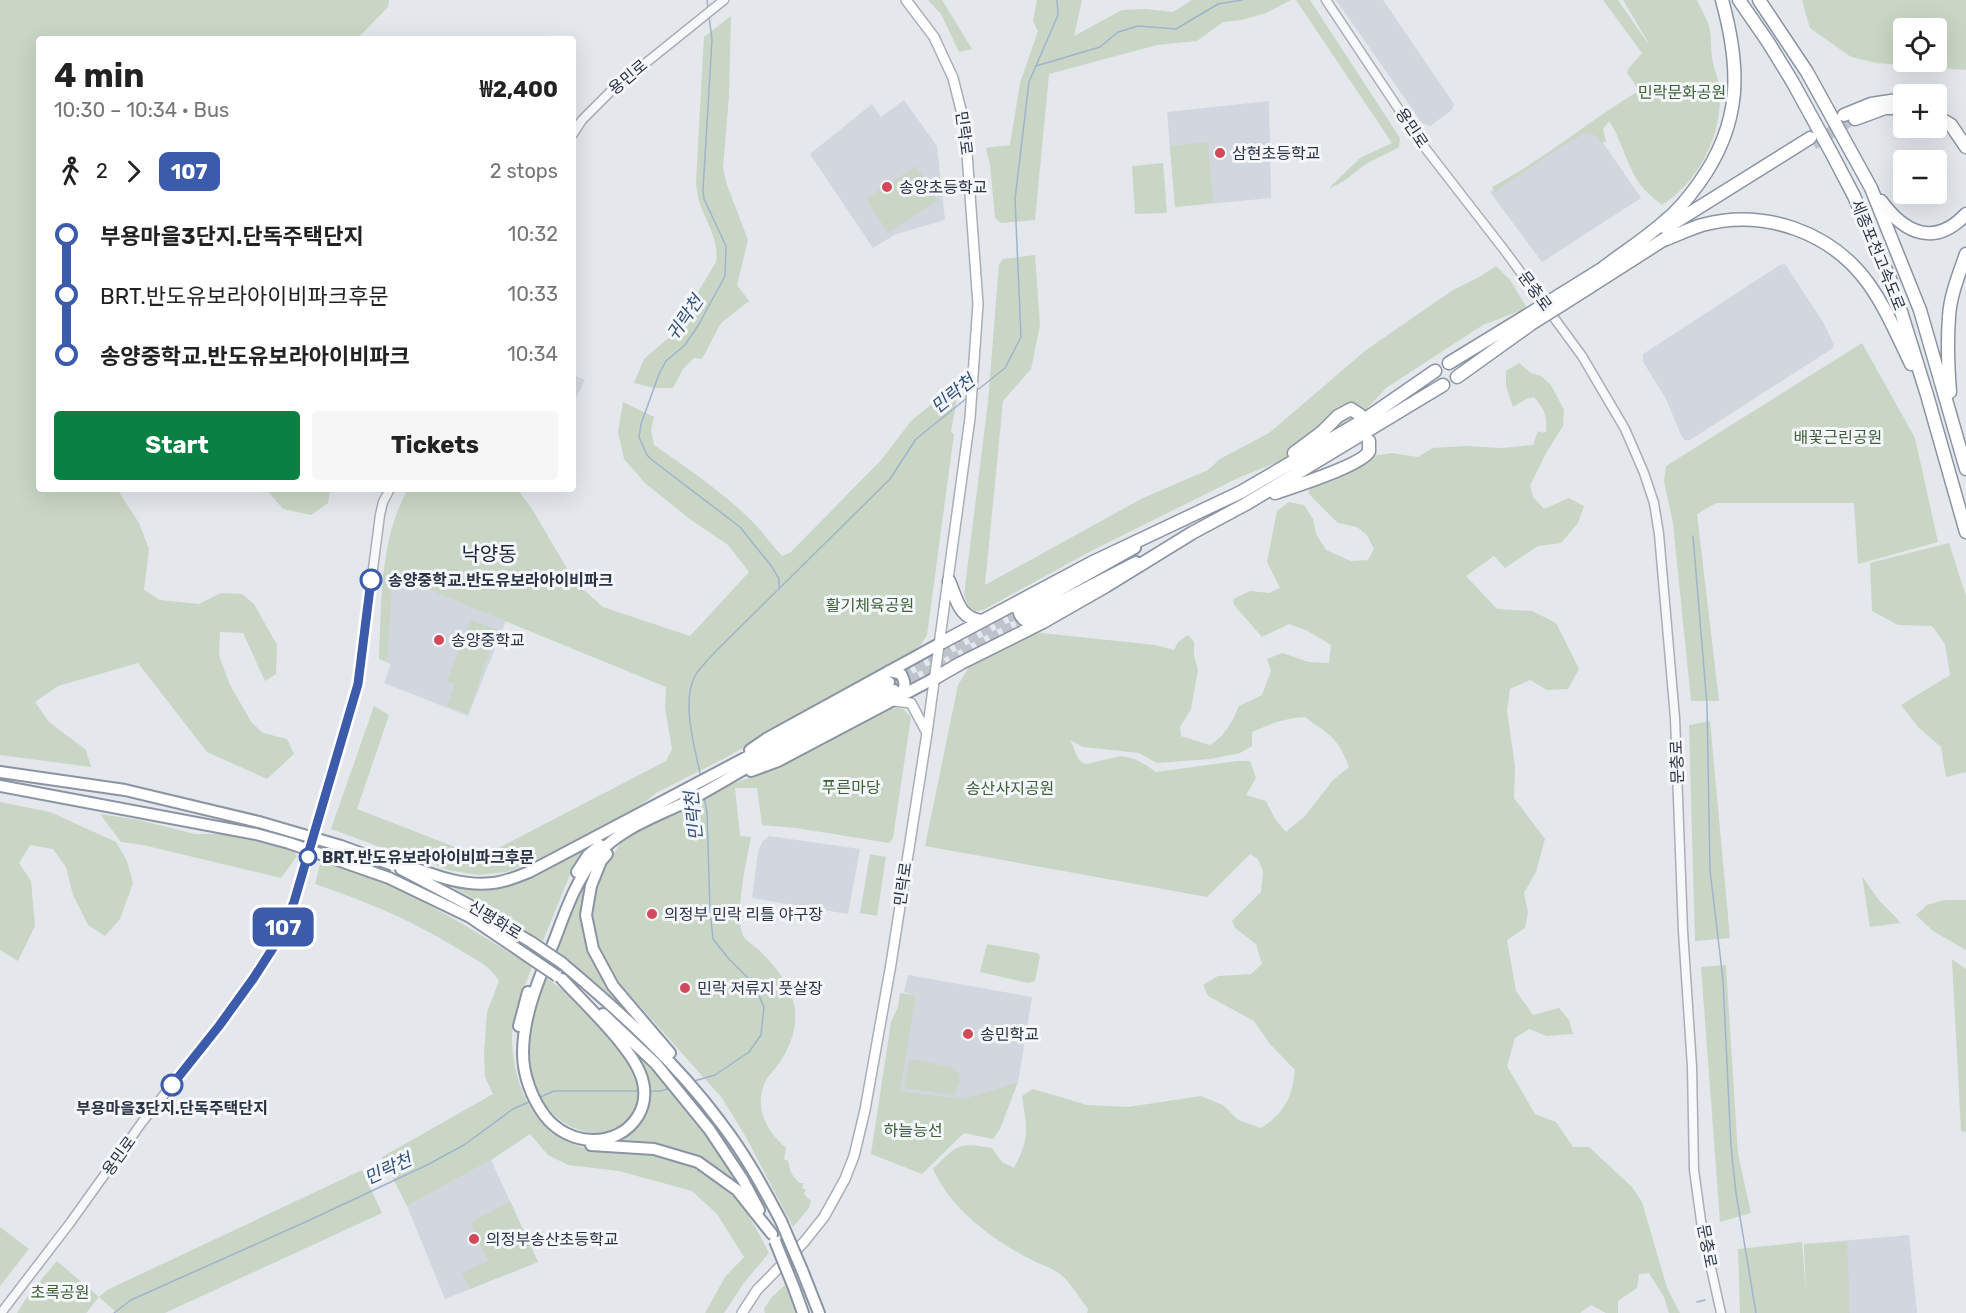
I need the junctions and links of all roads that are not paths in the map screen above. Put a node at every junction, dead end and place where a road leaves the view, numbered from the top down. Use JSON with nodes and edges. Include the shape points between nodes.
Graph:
{"nodes":[{"id":1,"x":724,"y":0,"type":"edge"},
{"id":2,"x":906,"y":0,"type":"edge"},
{"id":3,"x":1326,"y":0,"type":"edge"},
{"id":4,"x":1722,"y":0,"type":"edge"},
{"id":5,"x":1739,"y":0,"type":"edge"},
{"id":6,"x":1759,"y":0,"type":"edge"},
{"id":7,"x":1893,"y":101,"type":"edge"},
{"id":8,"x":1893,"y":108,"type":"edge"},
{"id":9,"x":1947,"y":113,"type":"edge"},
{"id":10,"x":1947,"y":122,"type":"edge"},
{"id":11,"x":576,"y":129,"type":"edge"},
{"id":12,"x":1966,"y":131,"type":"edge"},
{"id":13,"x":1966,"y":147,"type":"edge"},
{"id":14,"x":1870,"y":185,"type":"junction"},
{"id":15,"x":1966,"y":214,"type":"edge"},
{"id":16,"x":1664,"y":240,"type":"junction"},
{"id":17,"x":1505,"y":251,"type":"joint"},
{"id":18,"x":1966,"y":254,"type":"edge"},
{"id":19,"x":1603,"y":268,"type":"junction"},
{"id":20,"x":1561,"y":300,"type":"junction"},
{"id":21,"x":1529,"y":320,"type":"junction"},
{"id":22,"x":1449,"y":363,"type":"dead end"},
{"id":23,"x":1435,"y":371,"type":"dead end"},
{"id":24,"x":1457,"y":377,"type":"dead end"},
{"id":25,"x":1443,"y":385,"type":"dead end"},
{"id":26,"x":1927,"y":395,"type":"junction"},
{"id":27,"x":1952,"y":414,"type":"junction"},
{"id":28,"x":1360,"y":415,"type":"dead end"},
{"id":29,"x":1369,"y":441,"type":"dead end"},
{"id":30,"x":1966,"y":469,"type":"edge"},
{"id":31,"x":388,"y":492,"type":"edge"},
{"id":32,"x":1240,"y":492,"type":"junction"},
{"id":33,"x":1246,"y":504,"type":"junction"},
{"id":34,"x":1192,"y":532,"type":"junction"},
{"id":35,"x":1966,"y":532,"type":"edge"},
{"id":36,"x":949,"y":581,"type":"junction"},
{"id":37,"x":1027,"y":608,"type":"junction"},
{"id":38,"x":983,"y":621,"type":"junction"},
{"id":39,"x":1043,"y":622,"type":"junction"},
{"id":40,"x":940,"y":643,"type":"junction"},
{"id":41,"x":935,"y":678,"type":"junction"},
{"id":42,"x":891,"y":686,"type":"junction"},
{"id":43,"x":927,"y":733,"type":"junction"},
{"id":44,"x":0,"y":772,"type":"edge"},
{"id":45,"x":722,"y":776,"type":"junction"},
{"id":46,"x":0,"y":786,"type":"edge"},
{"id":47,"x":647,"y":815,"type":"junction"},
{"id":48,"x":394,"y":863,"type":"junction"},
{"id":49,"x":559,"y":977,"type":"junction"},
{"id":50,"x":669,"y":1057,"type":"junction"},
{"id":51,"x":544,"y":1119,"type":"junction"},
{"id":52,"x":773,"y":1237,"type":"junction"},
{"id":53,"x":2,"y":1313,"type":"edge"},
{"id":54,"x":742,"y":1313,"type":"edge"},
{"id":55,"x":803,"y":1313,"type":"edge"},
{"id":56,"x":819,"y":1313,"type":"edge"},
{"id":57,"x":1721,"y":1313,"type":"edge"}],
"edges":[{"from":1,"to":11,"type":"street","name":"용민로","via":[[611,91]]},
{"from":2,"to":36,"type":"main road","name":"민락로","via":[[934,37],[953,78],[965,126],[975,240],[978,304],[970,418]]},
{"from":3,"to":17,"type":"street","name":"용민로","via":[[1422,144]]},
{"from":4,"to":19,"type":"highway","via":[[1734,57],[1735,93],[1728,129],[1712,165],[1685,202]]},
{"from":5,"to":26,"type":"highway","name":"세종포천고속도로","via":[[1792,81],[1854,196],[1893,286]]},
{"from":6,"to":14,"type":"highway","name":"세종포천고속도로","via":[[1807,72]]},
{"from":7,"to":8,"type":"highway","via":[[1871,104],[1846,118]]},
{"from":9,"to":12,"type":"highway"},
{"from":10,"to":13,"type":"highway"},
{"from":14,"to":15,"type":"highway","via":[[1888,211],[1905,226],[1924,234],[1952,228]]},
{"from":14,"to":27,"type":"highway","name":"세종포천고속도로","via":[[1920,310]]},
{"from":16,"to":19,"type":"highway","via":[[1811,141]]},
{"from":16,"to":20,"type":"highway"},
{"from":16,"to":26,"type":"highway","via":[[1702,225],[1744,219],[1770,221],[1819,238],[1848,260],[1869,285]]},
{"from":17,"to":57,"type":"street","name":"문충로","via":[[1582,356],[1625,429],[1654,503],[1675,718],[1694,1170]]},
{"from":18,"to":27,"type":"highway","via":[[1949,315],[1947,351]]},
{"from":19,"to":20,"type":"highway"},
{"from":20,"to":21,"type":"highway","bridge":true},
{"from":21,"to":22,"type":"highway"},
{"from":21,"to":24,"type":"highway"},
{"from":23,"to":32,"type":"highway","via":[[1364,420]]},
{"from":25,"to":33,"type":"highway"},
{"from":26,"to":35,"type":"highway","name":"세종포천고속도로"},
{"from":27,"to":30,"type":"highway","name":"세종포천고속도로"},
{"from":28,"to":32,"type":"highway","via":[[1351,409],[1345,411]]},
{"from":29,"to":33,"type":"highway","via":[[1365,456],[1348,466]]},
{"from":31,"to":53,"type":"street","name":"용민로","via":[[380,515],[358,684],[305,869],[285,924],[219,1026]]},
{"from":32,"to":37,"type":"highway","via":[[1091,563]]},
{"from":33,"to":34,"type":"highway"},
{"from":34,"to":37,"type":"highway"},
{"from":34,"to":39,"type":"highway"},
{"from":36,"to":38,"type":"highway","via":[[966,616]]},
{"from":36,"to":40,"type":"main road","name":"민락로"},
{"from":37,"to":38,"type":"highway"},
{"from":37,"to":39,"type":"highway","via":[[1019,609],[1023,618]]},
{"from":38,"to":40,"type":"highway"},
{"from":39,"to":41,"type":"highway"},
{"from":40,"to":41,"type":"main road","name":"민락로"},
{"from":40,"to":42,"type":"highway"},
{"from":41,"to":42,"type":"highway"},
{"from":41,"to":43,"type":"main road","name":"민락로"},
{"from":42,"to":43,"type":"main road","via":[[911,703]]},
{"from":42,"to":45,"type":"highway","via":[[784,747]]},
{"from":42,"to":45,"type":"highway","via":[[766,739]]},
{"from":43,"to":54,"type":"main road","name":"민락로","via":[[891,964],[854,1156],[824,1217],[757,1290]]},
{"from":44,"to":48,"type":"highway","name":"신평화로","bridge":true,"via":[[125,790],[259,822]]},
{"from":45,"to":47,"type":"highway"},
{"from":46,"to":49,"type":"highway","name":"신평화로","bridge":true,"via":[[289,843],[389,878],[470,917]]},
{"from":47,"to":48,"type":"highway","via":[[503,881],[462,882]]},
{"from":47,"to":50,"type":"highway","via":[[602,861],[591,886],[586,915],[600,964]]},
{"from":47,"to":51,"type":"highway","via":[[612,835],[588,855],[573,877],[533,975],[522,1010],[518,1058],[532,1106]]},
{"from":48,"to":50,"type":"highway","name":"신평화로","bridge":true,"via":[[562,963]]},
{"from":49,"to":51,"type":"highway","via":[[632,1057],[644,1089],[642,1109],[632,1125],[611,1139],[577,1137]]},
{"from":49,"to":52,"type":"highway","name":"신평화로","via":[[656,1064],[709,1129],[743,1180]]},
{"from":50,"to":56,"type":"highway","name":"신평화로","bridge":true,"via":[[722,1123],[755,1173],[781,1221]]},
{"from":51,"to":52,"type":"highway","via":[[561,1137],[576,1142],[654,1149],[698,1162],[737,1190]]},
{"from":52,"to":55,"type":"highway","name":"신평화로","bridge":true}]}
